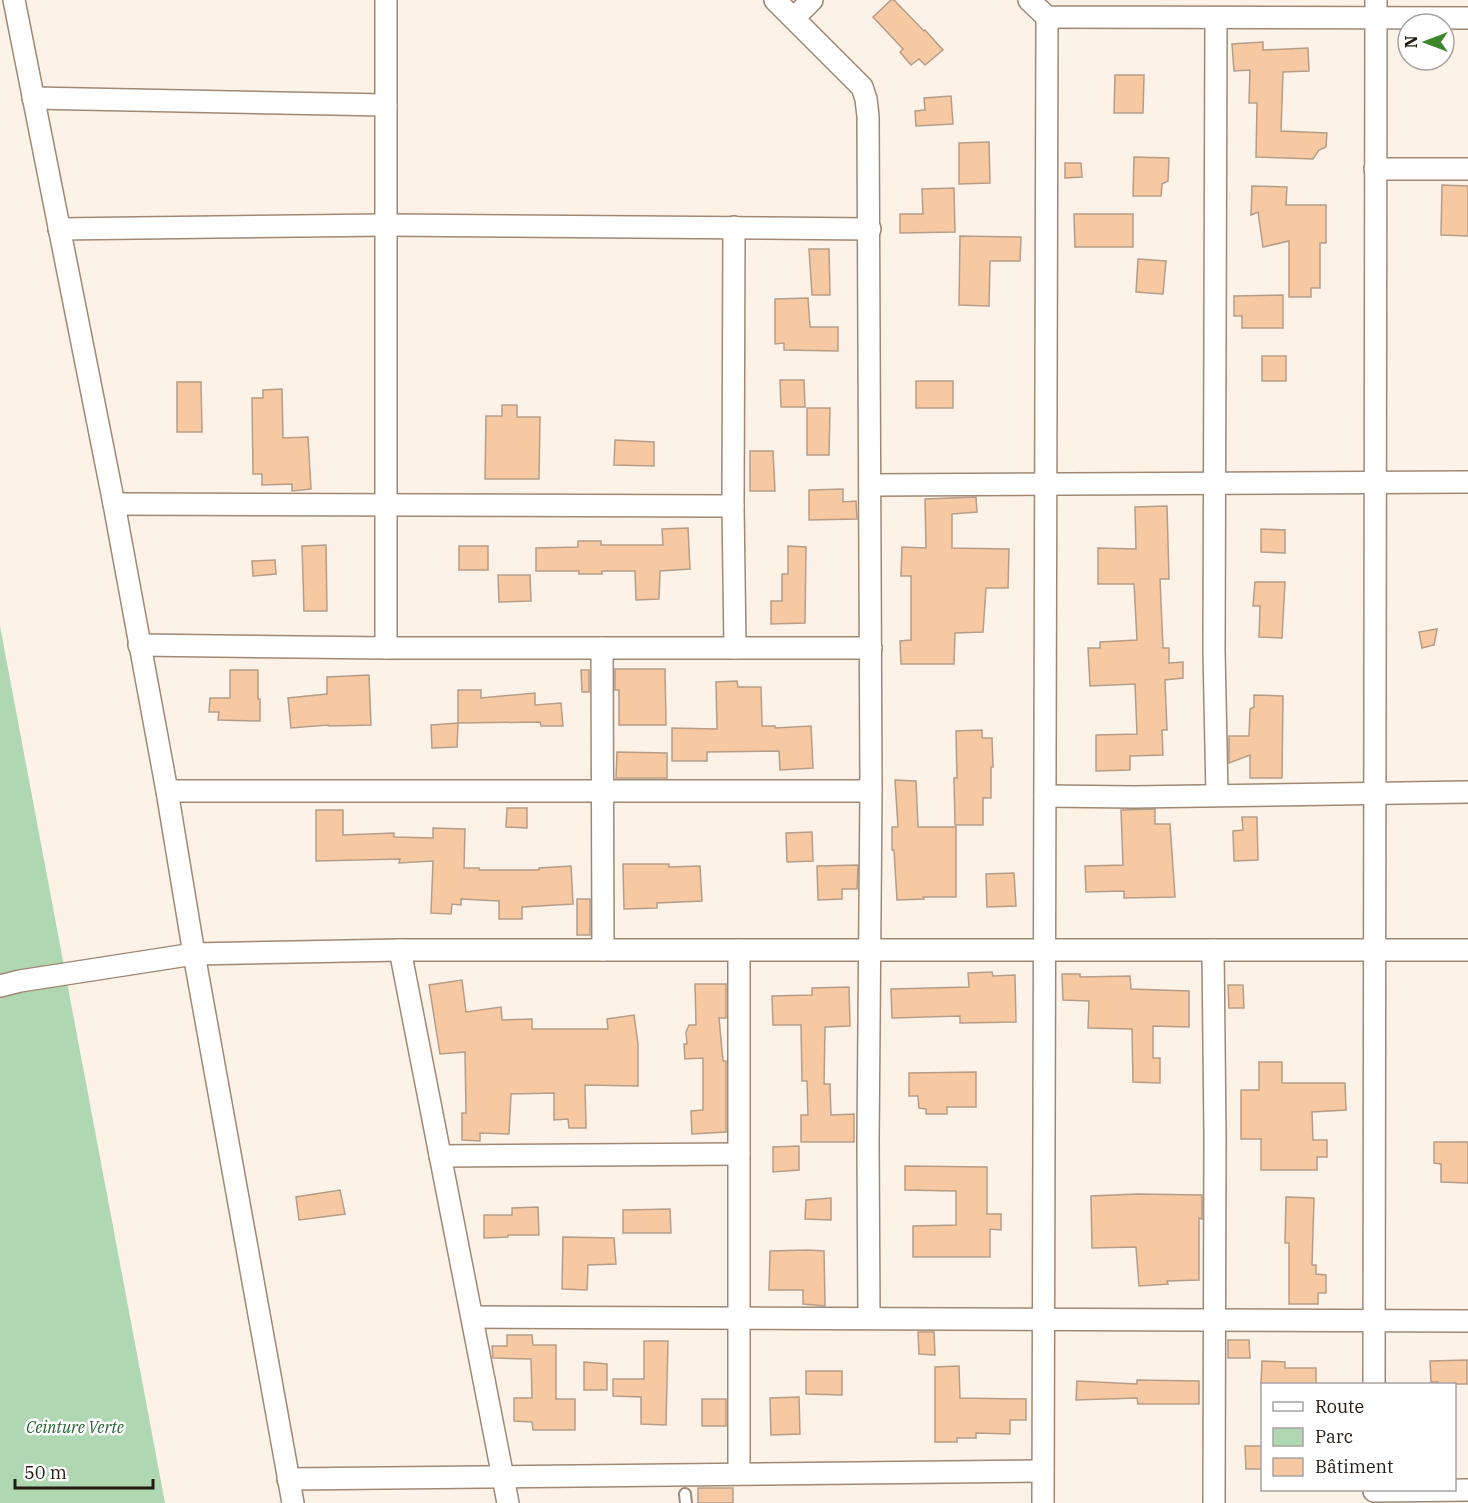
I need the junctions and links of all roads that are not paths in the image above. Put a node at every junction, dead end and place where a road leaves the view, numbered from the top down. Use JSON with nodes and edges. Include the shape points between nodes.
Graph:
{"nodes":[{"id":1,"x":14,"y":0,"type":"edge"},
{"id":2,"x":386,"y":0,"type":"edge"},
{"id":3,"x":776,"y":0,"type":"edge"},
{"id":4,"x":812,"y":0,"type":"edge"},
{"id":5,"x":1029,"y":0,"type":"edge"},
{"id":6,"x":1376,"y":9,"type":"edge"},
{"id":7,"x":1047,"y":17,"type":"junction"},
{"id":8,"x":794,"y":18,"type":"junction"},
{"id":9,"x":1216,"y":18,"type":"junction"},
{"id":10,"x":1468,"y":18,"type":"edge"},
{"id":11,"x":33,"y":98,"type":"junction"},
{"id":12,"x":386,"y":105,"type":"junction"},
{"id":13,"x":1376,"y":169,"type":"junction"},
{"id":14,"x":1468,"y":169,"type":"edge"},
{"id":15,"x":386,"y":225,"type":"junction"},
{"id":16,"x":734,"y":227,"type":"junction"},
{"id":17,"x":58,"y":229,"type":"junction"},
{"id":18,"x":870,"y":229,"type":"junction"},
{"id":19,"x":1468,"y":482,"type":"edge"},
{"id":20,"x":1216,"y":483,"type":"junction"},
{"id":21,"x":1375,"y":483,"type":"junction"},
{"id":22,"x":1046,"y":484,"type":"junction"},
{"id":23,"x":870,"y":485,"type":"junction"},
{"id":24,"x":114,"y":504,"type":"junction"},
{"id":25,"x":386,"y":505,"type":"junction"},
{"id":26,"x":733,"y":506,"type":"junction"},
{"id":27,"x":139,"y":645,"type":"junction"},
{"id":28,"x":386,"y":648,"type":"junction"},
{"id":29,"x":603,"y":648,"type":"junction"},
{"id":30,"x":735,"y":648,"type":"junction"},
{"id":31,"x":871,"y":648,"type":"junction"},
{"id":32,"x":167,"y":791,"type":"junction"},
{"id":33,"x":603,"y":791,"type":"junction"},
{"id":34,"x":871,"y":791,"type":"junction"},
{"id":35,"x":1375,"y":792,"type":"junction"},
{"id":36,"x":1468,"y":792,"type":"edge"},
{"id":37,"x":1217,"y":795,"type":"junction"},
{"id":38,"x":1045,"y":796,"type":"junction"},
{"id":39,"x":400,"y":950,"type":"junction"},
{"id":40,"x":603,"y":950,"type":"junction"},
{"id":41,"x":739,"y":950,"type":"junction"},
{"id":42,"x":870,"y":950,"type":"junction"},
{"id":43,"x":1044,"y":950,"type":"junction"},
{"id":44,"x":1213,"y":950,"type":"junction"},
{"id":45,"x":1374,"y":950,"type":"junction"},
{"id":46,"x":1468,"y":950,"type":"edge"},
{"id":47,"x":194,"y":954,"type":"junction"},
{"id":48,"x":0,"y":986,"type":"edge"},
{"id":49,"x":739,"y":1154,"type":"junction"},
{"id":50,"x":440,"y":1156,"type":"junction"},
{"id":51,"x":472,"y":1317,"type":"junction"},
{"id":52,"x":738,"y":1318,"type":"junction"},
{"id":53,"x":869,"y":1318,"type":"junction"},
{"id":54,"x":1043,"y":1319,"type":"junction"},
{"id":55,"x":1214,"y":1320,"type":"junction"},
{"id":56,"x":1374,"y":1321,"type":"junction"},
{"id":57,"x":1468,"y":1321,"type":"edge"},
{"id":58,"x":1374,"y":1383,"type":"edge"},
{"id":59,"x":1043,"y":1471,"type":"junction"},
{"id":60,"x":739,"y":1474,"type":"junction"},
{"id":61,"x":503,"y":1476,"type":"junction"},
{"id":62,"x":288,"y":1479,"type":"junction"},
{"id":63,"x":1444,"y":1491,"type":"edge"},
{"id":64,"x":1374,"y":1494,"type":"edge"},
{"id":65,"x":293,"y":1503,"type":"edge"},
{"id":66,"x":508,"y":1503,"type":"edge"},
{"id":67,"x":1043,"y":1503,"type":"edge"},
{"id":68,"x":1214,"y":1503,"type":"edge"}],
"edges":[{"from":1,"to":11,"type":"street"},
{"from":2,"to":12,"type":"street"},
{"from":3,"to":8,"type":"street"},
{"from":4,"to":8,"type":"street"},
{"from":5,"to":7,"type":"street"},
{"from":6,"to":9,"type":"street"},
{"from":6,"to":10,"type":"street"},
{"from":6,"to":13,"type":"street"},
{"from":7,"to":9,"type":"street"},
{"from":7,"to":22,"type":"street"},
{"from":8,"to":18,"type":"street","via":[[862,87],[868,116]]},
{"from":9,"to":20,"type":"street"},
{"from":11,"to":12,"type":"street"},
{"from":11,"to":17,"type":"street"},
{"from":12,"to":15,"type":"street"},
{"from":13,"to":14,"type":"street"},
{"from":13,"to":21,"type":"street"},
{"from":15,"to":16,"type":"street"},
{"from":15,"to":17,"type":"street"},
{"from":15,"to":25,"type":"street"},
{"from":16,"to":18,"type":"street"},
{"from":16,"to":26,"type":"street"},
{"from":17,"to":24,"type":"street"},
{"from":18,"to":23,"type":"street"},
{"from":19,"to":21,"type":"street"},
{"from":20,"to":21,"type":"street"},
{"from":20,"to":22,"type":"street"},
{"from":20,"to":37,"type":"street"},
{"from":21,"to":35,"type":"street"},
{"from":22,"to":23,"type":"street"},
{"from":22,"to":38,"type":"street"},
{"from":23,"to":31,"type":"street"},
{"from":24,"to":25,"type":"street"},
{"from":24,"to":27,"type":"street"},
{"from":25,"to":26,"type":"street"},
{"from":25,"to":28,"type":"street"},
{"from":26,"to":30,"type":"street"},
{"from":27,"to":28,"type":"street"},
{"from":27,"to":32,"type":"street"},
{"from":28,"to":29,"type":"street"},
{"from":29,"to":30,"type":"street"},
{"from":29,"to":33,"type":"street"},
{"from":30,"to":31,"type":"street"},
{"from":31,"to":34,"type":"street"},
{"from":32,"to":33,"type":"street"},
{"from":32,"to":47,"type":"street"},
{"from":33,"to":34,"type":"street"},
{"from":33,"to":40,"type":"street"},
{"from":34,"to":42,"type":"street"},
{"from":35,"to":36,"type":"street"},
{"from":35,"to":37,"type":"street"},
{"from":35,"to":45,"type":"street"},
{"from":37,"to":38,"type":"street"},
{"from":38,"to":43,"type":"street"},
{"from":39,"to":40,"type":"street"},
{"from":39,"to":47,"type":"street"},
{"from":39,"to":50,"type":"street"},
{"from":40,"to":41,"type":"street"},
{"from":41,"to":42,"type":"street"},
{"from":41,"to":49,"type":"street"},
{"from":42,"to":43,"type":"street"},
{"from":42,"to":53,"type":"street"},
{"from":43,"to":44,"type":"street"},
{"from":43,"to":54,"type":"street"},
{"from":44,"to":45,"type":"street"},
{"from":44,"to":55,"type":"street"},
{"from":45,"to":46,"type":"street"},
{"from":45,"to":56,"type":"street"},
{"from":47,"to":48,"type":"street"},
{"from":47,"to":62,"type":"street"},
{"from":49,"to":50,"type":"street"},
{"from":49,"to":52,"type":"street"},
{"from":50,"to":51,"type":"street"},
{"from":51,"to":52,"type":"street"},
{"from":51,"to":61,"type":"street"},
{"from":52,"to":53,"type":"street"},
{"from":52,"to":60,"type":"street"},
{"from":53,"to":54,"type":"street"},
{"from":54,"to":55,"type":"street"},
{"from":54,"to":59,"type":"street"},
{"from":55,"to":56,"type":"street"},
{"from":55,"to":68,"type":"street"},
{"from":56,"to":57,"type":"street"},
{"from":56,"to":58,"type":"street"},
{"from":59,"to":60,"type":"street"},
{"from":59,"to":67,"type":"street"},
{"from":60,"to":61,"type":"street"},
{"from":61,"to":62,"type":"street"},
{"from":61,"to":66,"type":"street"},
{"from":62,"to":65,"type":"street"},
{"from":63,"to":64,"type":"street"}]}
